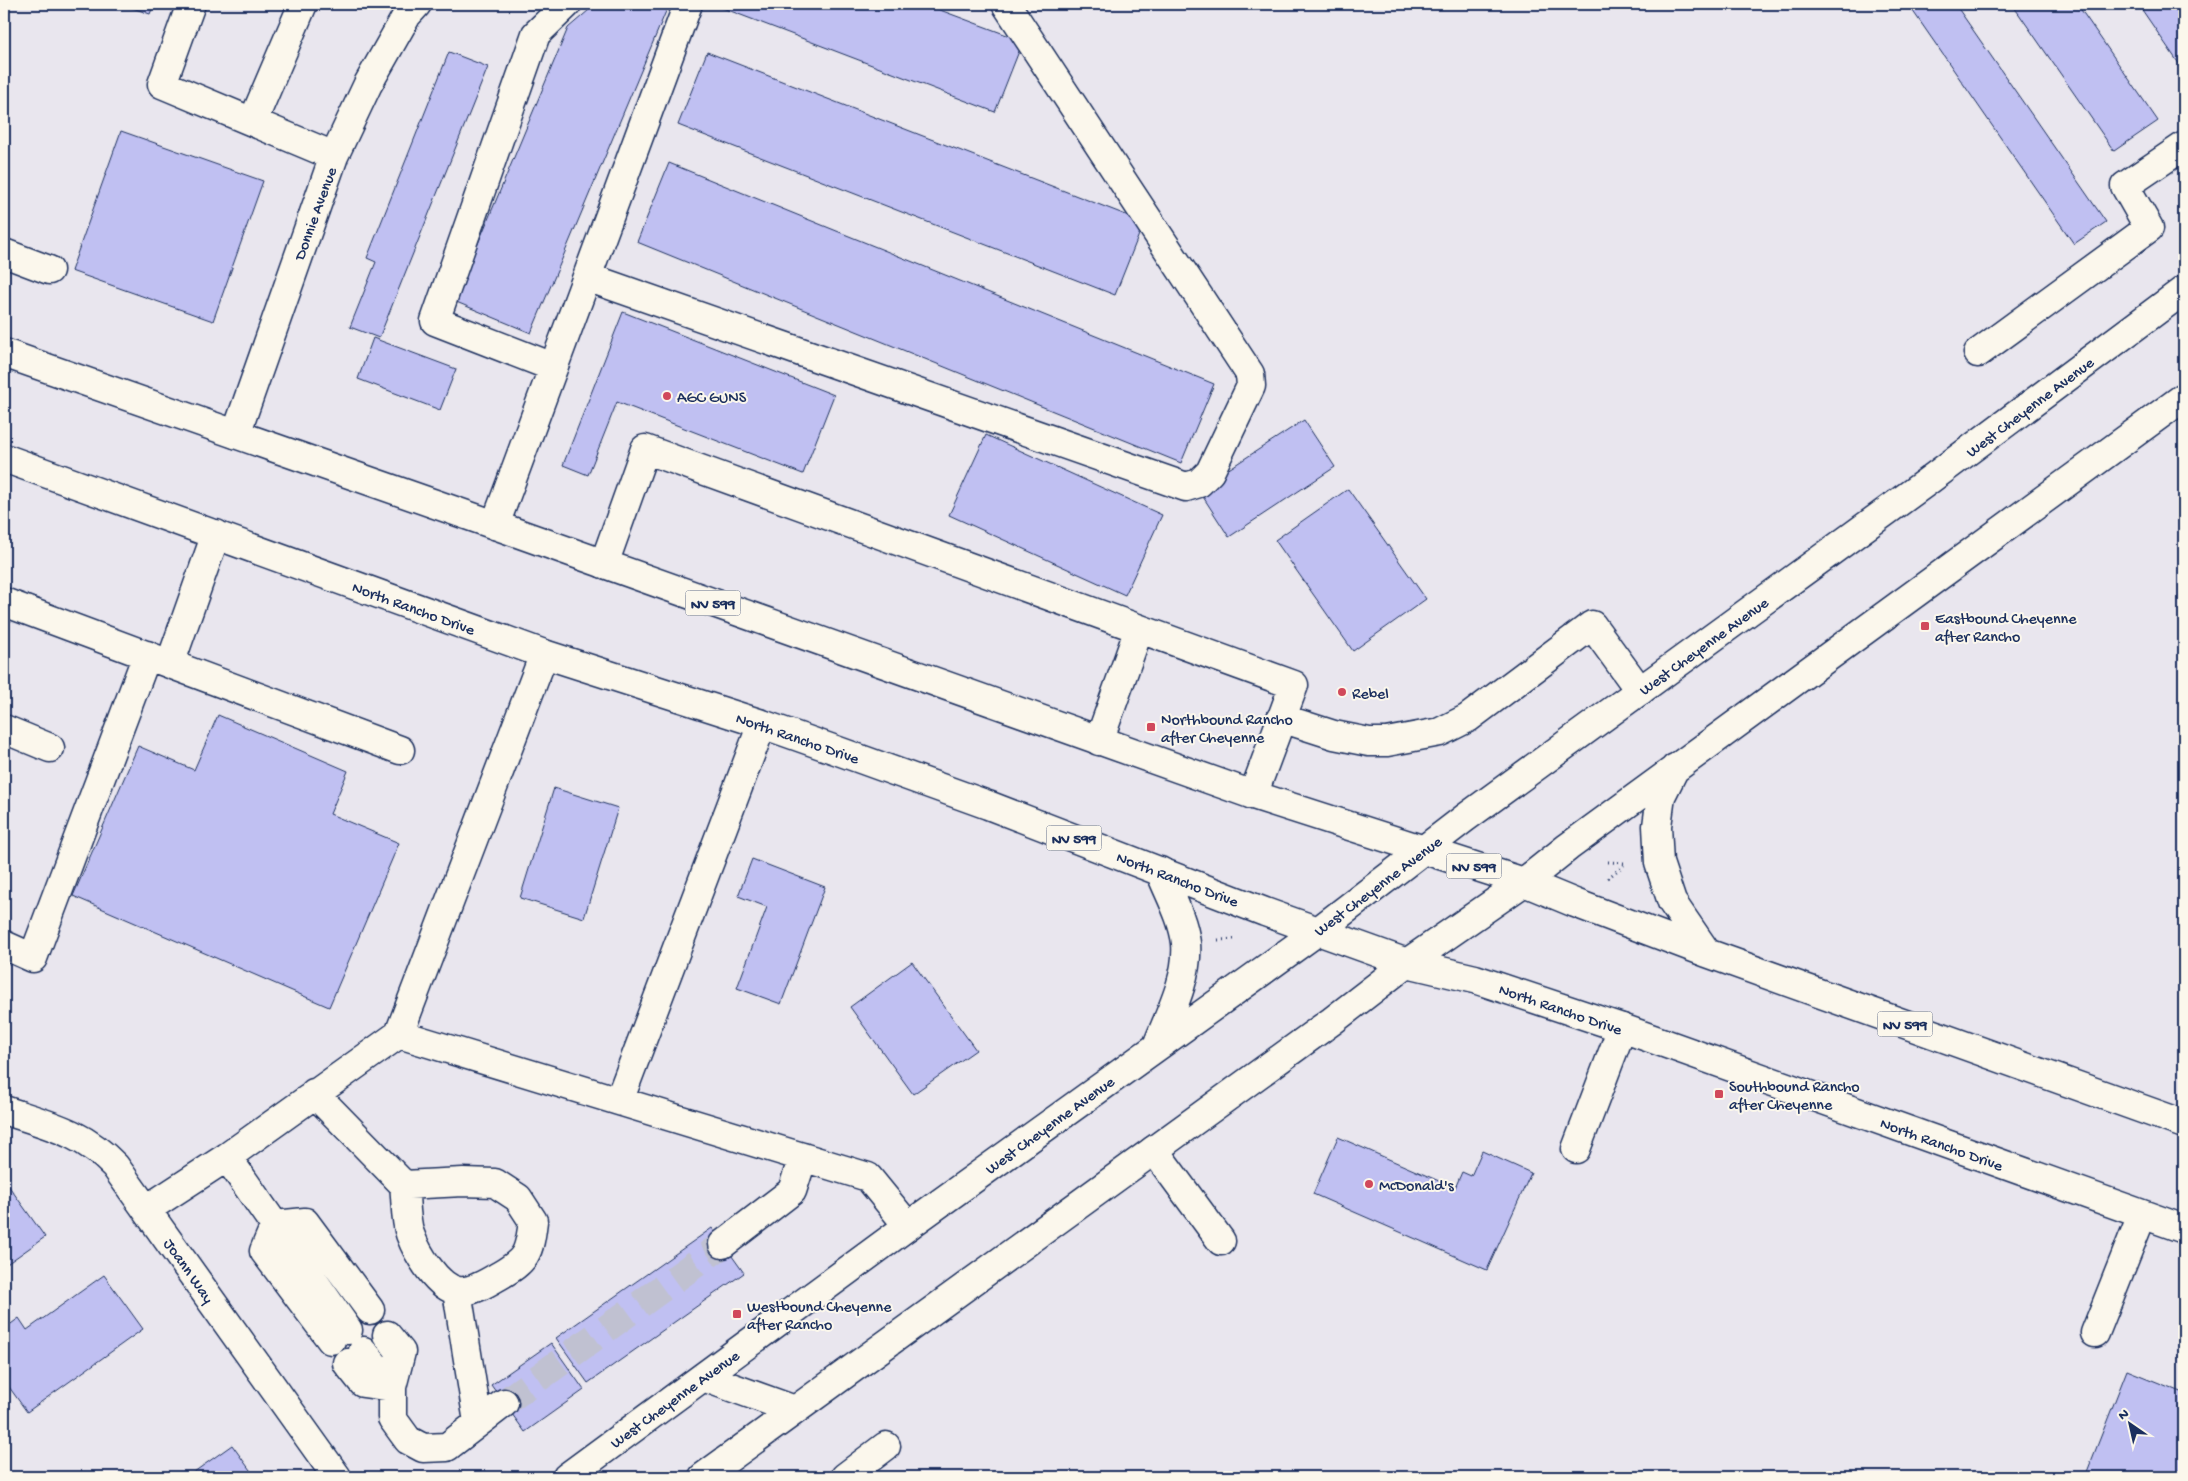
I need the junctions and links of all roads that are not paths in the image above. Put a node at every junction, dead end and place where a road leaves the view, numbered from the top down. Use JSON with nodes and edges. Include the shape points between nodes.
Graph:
{"nodes":[{"id":1,"x":191,"y":4,"type":"edge"},
{"id":2,"x":303,"y":4,"type":"edge"},
{"id":3,"x":417,"y":4,"type":"edge"},
{"id":4,"x":567,"y":4,"type":"edge"},
{"id":5,"x":688,"y":4,"type":"edge"},
{"id":6,"x":1006,"y":4,"type":"edge"},
{"id":7,"x":253,"y":122,"type":"junction"},
{"id":8,"x":2184,"y":146,"type":"edge"},
{"id":9,"x":334,"y":156,"type":"junction"},
{"id":10,"x":4,"y":253,"type":"edge"},
{"id":11,"x":49,"y":270,"type":"dead end"},
{"id":12,"x":587,"y":277,"type":"junction"},
{"id":13,"x":2184,"y":290,"type":"edge"},
{"id":14,"x":4,"y":353,"type":"edge"},
{"id":15,"x":1978,"y":353,"type":"dead end"},
{"id":16,"x":553,"y":367,"type":"junction"},
{"id":17,"x":2184,"y":397,"type":"edge"},
{"id":18,"x":236,"y":434,"type":"junction"},
{"id":19,"x":4,"y":458,"type":"edge"},
{"id":20,"x":495,"y":525,"type":"junction"},
{"id":21,"x":216,"y":534,"type":"junction"},
{"id":22,"x":604,"y":564,"type":"junction"},
{"id":23,"x":4,"y":602,"type":"edge"},
{"id":24,"x":1139,"y":628,"type":"junction"},
{"id":25,"x":544,"y":654,"type":"junction"},
{"id":26,"x":158,"y":659,"type":"junction"},
{"id":27,"x":1640,"y":691,"type":"junction"},
{"id":28,"x":1281,"y":718,"type":"junction"},
{"id":29,"x":762,"y":724,"type":"junction"},
{"id":30,"x":4,"y":729,"type":"edge"},
{"id":31,"x":1099,"y":741,"type":"junction"},
{"id":32,"x":50,"y":748,"type":"dead end"},
{"id":33,"x":400,"y":750,"type":"dead end"},
{"id":34,"x":1676,"y":768,"type":"junction"},
{"id":35,"x":1253,"y":795,"type":"junction"},
{"id":36,"x":1424,"y":849,"type":"junction"},
{"id":37,"x":1160,"y":871,"type":"junction"},
{"id":38,"x":1524,"y":882,"type":"junction"},
{"id":39,"x":1318,"y":931,"type":"junction"},
{"id":40,"x":4,"y":945,"type":"edge"},
{"id":41,"x":1707,"y":953,"type":"junction"},
{"id":42,"x":1407,"y":963,"type":"junction"},
{"id":43,"x":1622,"y":1028,"type":"junction"},
{"id":44,"x":399,"y":1034,"type":"junction"},
{"id":45,"x":1157,"y":1046,"type":"junction"},
{"id":46,"x":314,"y":1093,"type":"junction"},
{"id":47,"x":619,"y":1101,"type":"junction"},
{"id":48,"x":4,"y":1110,"type":"edge"},
{"id":49,"x":2184,"y":1124,"type":"edge"},
{"id":50,"x":1576,"y":1149,"type":"dead end"},
{"id":51,"x":1154,"y":1150,"type":"junction"},
{"id":52,"x":226,"y":1157,"type":"junction"},
{"id":53,"x":803,"y":1157,"type":"junction"},
{"id":54,"x":404,"y":1185,"type":"junction"},
{"id":55,"x":147,"y":1209,"type":"junction"},
{"id":56,"x":2142,"y":1215,"type":"junction"},
{"id":57,"x":275,"y":1225,"type":"junction"},
{"id":58,"x":908,"y":1226,"type":"junction"},
{"id":59,"x":2184,"y":1229,"type":"edge"},
{"id":60,"x":1221,"y":1241,"type":"dead end"},
{"id":61,"x":723,"y":1244,"type":"tunnel mouth"},
{"id":62,"x":457,"y":1291,"type":"junction"},
{"id":63,"x":370,"y":1310,"type":"dead end"},
{"id":64,"x":2095,"y":1333,"type":"dead end"},
{"id":65,"x":387,"y":1335,"type":"dead end"},
{"id":66,"x":704,"y":1377,"type":"junction"},
{"id":67,"x":392,"y":1386,"type":"junction"},
{"id":68,"x":504,"y":1403,"type":"tunnel mouth"},
{"id":69,"x":795,"y":1410,"type":"junction"},
{"id":70,"x":478,"y":1422,"type":"junction"},
{"id":71,"x":886,"y":1446,"type":"dead end"},
{"id":72,"x":337,"y":1477,"type":"edge"},
{"id":73,"x":567,"y":1477,"type":"edge"},
{"id":74,"x":703,"y":1477,"type":"edge"},
{"id":75,"x":845,"y":1477,"type":"edge"}],
"edges":[{"from":1,"to":7,"type":"main road","via":[[162,84]]},
{"from":2,"to":7,"type":"main road"},
{"from":3,"to":9,"type":"main road","name":"Donnie Avenue","via":[[407,14],[368,84]]},
{"from":4,"to":16,"type":"main road","via":[[536,34],[435,321]]},
{"from":5,"to":12,"type":"main road"},
{"from":6,"to":12,"type":"main road","via":[[1250,374],[1251,386],[1210,472],[1199,483],[1186,487]]},
{"from":7,"to":9,"type":"main road"},
{"from":8,"to":15,"type":"main road","via":[[2125,186],[2149,228]]},
{"from":9,"to":18,"type":"main road","name":"Donnie Avenue"},
{"from":10,"to":11,"type":"main road"},
{"from":12,"to":16,"type":"main road"},
{"from":13,"to":27,"type":"main road","name":"West Cheyenne Avenue"},
{"from":14,"to":18,"type":"main road","number":"NV 599"},
{"from":16,"to":20,"type":"main road"},
{"from":17,"to":34,"type":"main road"},
{"from":18,"to":20,"type":"main road","number":"NV 599"},
{"from":19,"to":21,"type":"main road","name":"North Rancho Drive","number":"NV 599"},
{"from":20,"to":22,"type":"main road","number":"NV 599"},
{"from":21,"to":25,"type":"main road","name":"North Rancho Drive","number":"NV 599"},
{"from":21,"to":26,"type":"main road"},
{"from":22,"to":24,"type":"main road","via":[[645,449]]},
{"from":22,"to":31,"type":"main road","number":"NV 599"},
{"from":23,"to":26,"type":"main road"},
{"from":24,"to":28,"type":"main road","via":[[1294,685]]},
{"from":24,"to":31,"type":"main road"},
{"from":25,"to":29,"type":"main road","name":"North Rancho Drive","number":"NV 599"},
{"from":25,"to":44,"type":"main road"},
{"from":26,"to":33,"type":"main road"},
{"from":26,"to":40,"type":"main road","via":[[33,958]]},
{"from":27,"to":28,"type":"main road","via":[[1592,625],[1468,718],[1440,732],[1387,742],[1369,742]]},
{"from":27,"to":36,"type":"main road","name":"West Cheyenne Avenue"},
{"from":28,"to":35,"type":"main road"},
{"from":29,"to":37,"type":"main road","name":"North Rancho Drive","number":"NV 599"},
{"from":29,"to":47,"type":"main road"},
{"from":30,"to":32,"type":"main road"},
{"from":31,"to":35,"type":"main road","number":"NV 599"},
{"from":34,"to":38,"type":"main road"},
{"from":34,"to":41,"type":"main road","via":[[1661,796],[1656,826],[1659,863],[1672,902]]},
{"from":35,"to":36,"type":"main road","number":"NV 599"},
{"from":36,"to":38,"type":"main road","number":"NV 599"},
{"from":36,"to":39,"type":"main road","name":"West Cheyenne Avenue"},
{"from":37,"to":39,"type":"main road","name":"North Rancho Drive","number":"NV 599"},
{"from":37,"to":45,"type":"main road","via":[[1186,944],[1184,970]]},
{"from":38,"to":41,"type":"main road","number":"NV 599"},
{"from":38,"to":42,"type":"main road"},
{"from":39,"to":42,"type":"main road","name":"North Rancho Drive","number":"NV 599"},
{"from":39,"to":45,"type":"main road","name":"West Cheyenne Avenue"},
{"from":41,"to":49,"type":"main road","number":"NV 599"},
{"from":42,"to":43,"type":"main road","name":"North Rancho Drive","number":"NV 599","via":[[1475,979]]},
{"from":42,"to":51,"type":"main road"},
{"from":43,"to":50,"type":"main road"},
{"from":43,"to":56,"type":"main road","name":"North Rancho Drive","number":"NV 599"},
{"from":44,"to":46,"type":"main road"},
{"from":44,"to":47,"type":"main road"},
{"from":45,"to":58,"type":"main road","name":"West Cheyenne Avenue"},
{"from":46,"to":52,"type":"main road"},
{"from":46,"to":54,"type":"main road"},
{"from":47,"to":53,"type":"main road"},
{"from":48,"to":55,"type":"main road","name":"Joann Way","via":[[74,1134],[100,1151]]},
{"from":51,"to":60,"type":"main road"},
{"from":51,"to":69,"type":"main road"},
{"from":52,"to":55,"type":"main road"},
{"from":52,"to":57,"type":"main road"},
{"from":53,"to":58,"type":"main road","via":[[868,1177]]},
{"from":53,"to":61,"type":"main road","via":[[792,1191]]},
{"from":54,"to":62,"type":"main road","via":[[410,1233],[421,1257],[438,1280]]},
{"from":54,"to":62,"type":"main road","via":[[495,1184],[518,1198],[533,1220],[530,1246],[518,1265],[470,1290]]},
{"from":55,"to":72,"type":"main road","name":"Joann Way"},
{"from":56,"to":59,"type":"main road","name":"North Rancho Drive","number":"NV 599"},
{"from":56,"to":64,"type":"main road"},
{"from":57,"to":63,"type":"main road","via":[[305,1222]]},
{"from":57,"to":67,"type":"main road","via":[[264,1251],[347,1346]]},
{"from":58,"to":66,"type":"main road","name":"West Cheyenne Avenue"},
{"from":62,"to":70,"type":"main road"},
{"from":65,"to":67,"type":"main road","via":[[401,1352]]},
{"from":66,"to":69,"type":"main road"},
{"from":66,"to":73,"type":"main road","name":"West Cheyenne Avenue"},
{"from":67,"to":70,"type":"main road","via":[[392,1418],[408,1440],[423,1448],[447,1447]]},
{"from":68,"to":70,"type":"main road"},
{"from":69,"to":74,"type":"main road"},
{"from":71,"to":75,"type":"main road"}]}
